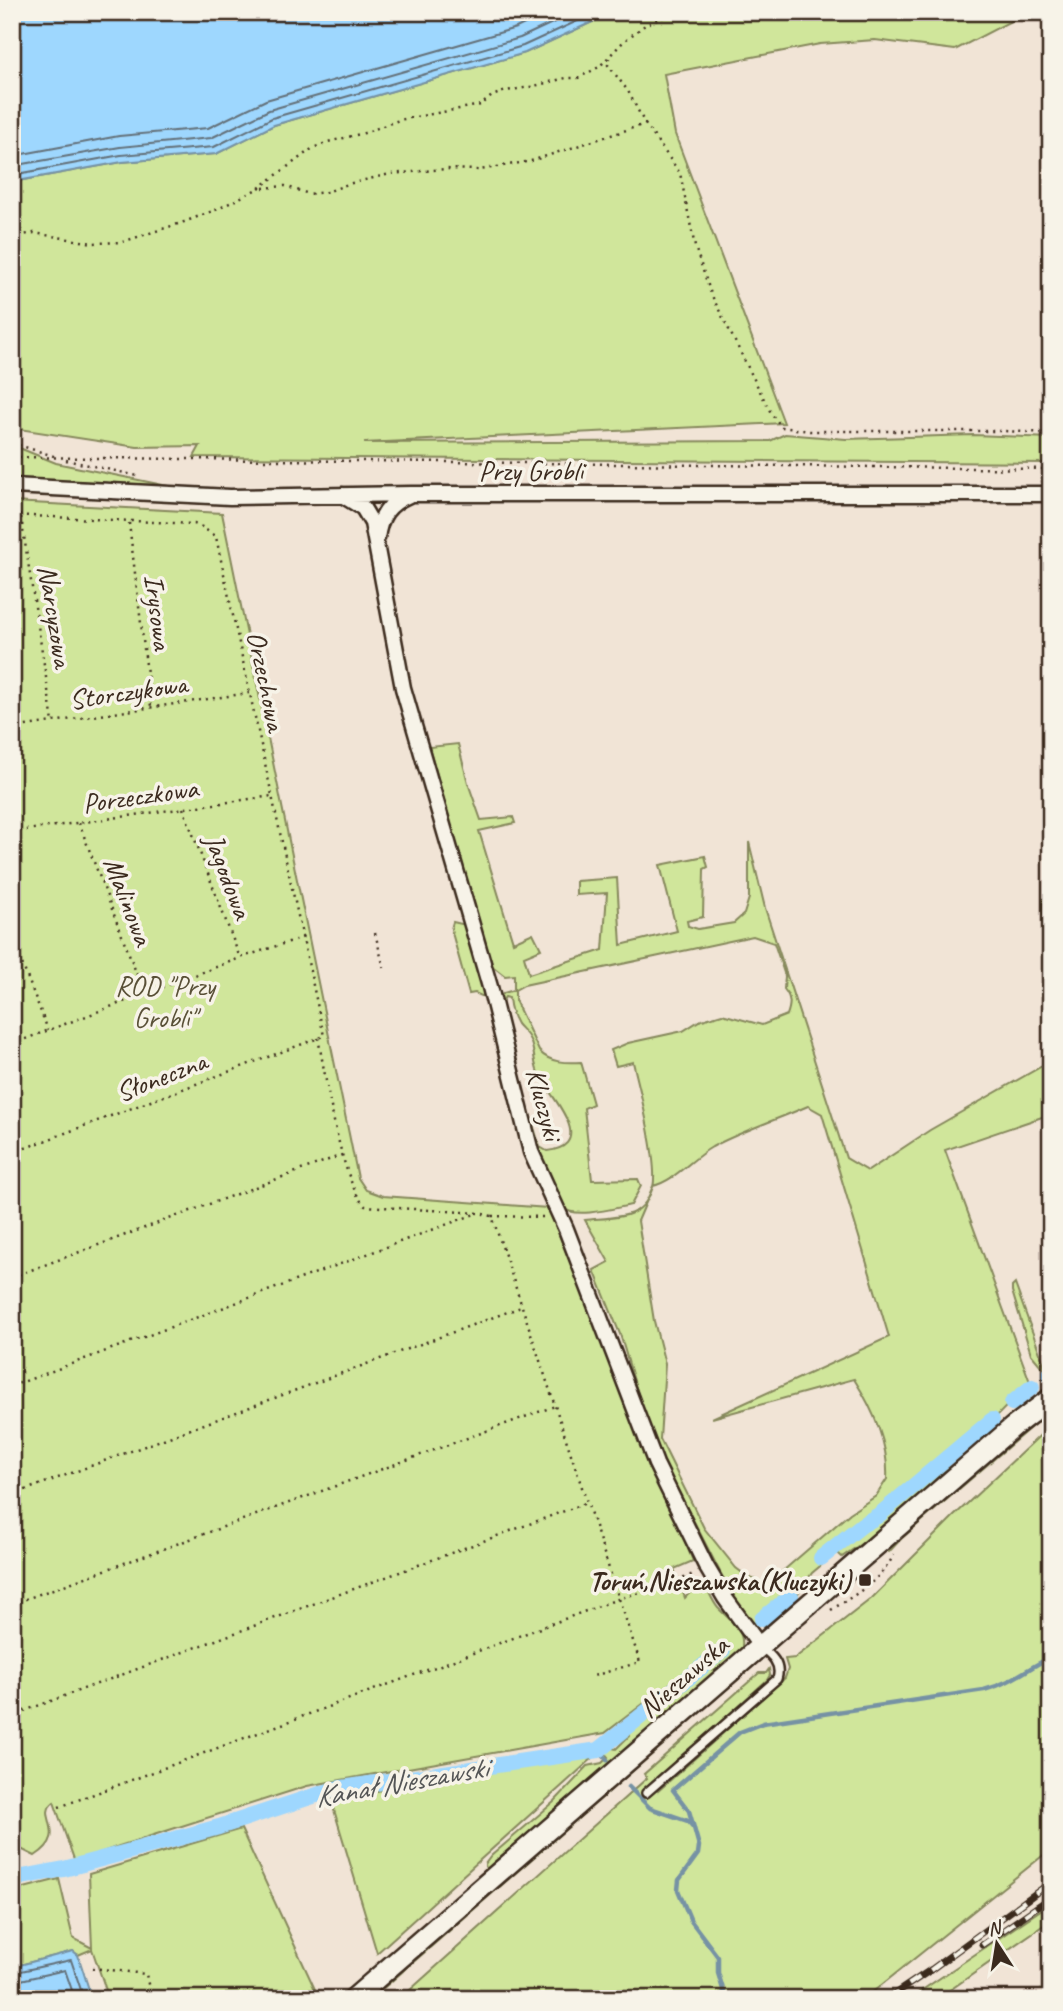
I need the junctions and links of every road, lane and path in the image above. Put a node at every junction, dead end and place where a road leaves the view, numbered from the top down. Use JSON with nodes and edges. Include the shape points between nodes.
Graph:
{"nodes":[{"id":1,"x":694,"y":12,"type":"edge"},
{"id":2,"x":610,"y":55,"type":"junction"},
{"id":3,"x":645,"y":124,"type":"junction"},
{"id":4,"x":259,"y":188,"type":"junction"},
{"id":5,"x":12,"y":237,"type":"edge"},
{"id":6,"x":1051,"y":433,"type":"edge"},
{"id":7,"x":12,"y":443,"type":"edge"},
{"id":8,"x":12,"y":457,"type":"edge"},
{"id":9,"x":60,"y":458,"type":"junction"},
{"id":10,"x":1051,"y":469,"type":"edge"},
{"id":11,"x":139,"y":476,"type":"dead end"},
{"id":12,"x":12,"y":486,"type":"edge"},
{"id":13,"x":411,"y":494,"type":"junction"},
{"id":14,"x":1051,"y":494,"type":"edge"},
{"id":15,"x":342,"y":495,"type":"junction"},
{"id":16,"x":12,"y":515,"type":"edge"},
{"id":17,"x":21,"y":516,"type":"junction"},
{"id":18,"x":128,"y":522,"type":"junction"},
{"id":19,"x":377,"y":539,"type":"junction"},
{"id":20,"x":250,"y":692,"type":"junction"},
{"id":21,"x":151,"y":707,"type":"junction"},
{"id":22,"x":53,"y":722,"type":"junction"},
{"id":23,"x":12,"y":728,"type":"edge"},
{"id":24,"x":273,"y":796,"type":"junction"},
{"id":25,"x":183,"y":808,"type":"junction"},
{"id":26,"x":78,"y":822,"type":"junction"},
{"id":27,"x":12,"y":832,"type":"edge"},
{"id":28,"x":374,"y":933,"type":"dead end"},
{"id":29,"x":304,"y":937,"type":"junction"},
{"id":30,"x":12,"y":938,"type":"edge"},
{"id":31,"x":240,"y":958,"type":"junction"},
{"id":32,"x":384,"y":968,"type":"dead end"},
{"id":33,"x":144,"y":993,"type":"junction"},
{"id":34,"x":48,"y":1030,"type":"junction"},
{"id":35,"x":324,"y":1035,"type":"joint"},
{"id":36,"x":318,"y":1038,"type":"junction"},
{"id":37,"x":12,"y":1044,"type":"edge"},
{"id":38,"x":12,"y":1153,"type":"edge"},
{"id":39,"x":342,"y":1155,"type":"junction"},
{"id":40,"x":479,"y":1213,"type":"junction"},
{"id":41,"x":492,"y":1216,"type":"junction"},
{"id":42,"x":560,"y":1218,"type":"junction"},
{"id":43,"x":12,"y":1277,"type":"edge"},
{"id":44,"x":521,"y":1307,"type":"junction"},
{"id":45,"x":12,"y":1386,"type":"edge"},
{"id":46,"x":1051,"y":1398,"type":"edge"},
{"id":47,"x":555,"y":1406,"type":"junction"},
{"id":48,"x":12,"y":1495,"type":"edge"},
{"id":49,"x":586,"y":1503,"type":"junction"},
{"id":50,"x":706,"y":1566,"type":"junction"},
{"id":51,"x":618,"y":1599,"type":"junction"},
{"id":52,"x":12,"y":1604,"type":"edge"},
{"id":53,"x":760,"y":1646,"type":"junction"},
{"id":54,"x":590,"y":1677,"type":"dead end"},
{"id":55,"x":24,"y":1711,"type":"dead end"},
{"id":56,"x":646,"y":1793,"type":"dead end"},
{"id":57,"x":59,"y":1807,"type":"dead end"},
{"id":58,"x":92,"y":1968,"type":"dead end"},
{"id":59,"x":151,"y":1999,"type":"edge"},
{"id":60,"x":354,"y":1999,"type":"edge"}],
"edges":[{"from":1,"to":2,"type":"path","via":[[668,15],[645,25]]},
{"from":2,"to":3,"type":"path","via":[[608,65]]},
{"from":2,"to":4,"type":"path","via":[[579,78],[506,91],[481,105],[399,120],[328,142]]},
{"from":3,"to":4,"type":"path","via":[[531,161],[480,170],[390,174],[309,194],[285,186]]},
{"from":3,"to":6,"type":"path","via":[[680,173],[695,247],[711,294],[782,427]]},
{"from":4,"to":5,"type":"path","via":[[218,209],[122,242],[93,243],[34,233]]},
{"from":7,"to":9,"type":"path"},
{"from":8,"to":9,"type":"path"},
{"from":9,"to":10,"type":"path"},
{"from":9,"to":11,"type":"path"},
{"from":12,"to":15,"type":"street","name":"Przy Grobli","via":[[230,497]]},
{"from":13,"to":14,"type":"street","name":"Przy Grobli"},
{"from":13,"to":15,"type":"street","name":"Przy Grobli"},
{"from":13,"to":19,"type":"street","name":"Kluczyki","via":[[387,509]]},
{"from":15,"to":19,"type":"street","name":"Kluczyki","via":[[363,508]]},
{"from":16,"to":17,"type":"path","name":"Orzechowa"},
{"from":17,"to":18,"type":"path","name":"Orzechowa"},
{"from":17,"to":22,"type":"path","name":"Narcyzowa"},
{"from":18,"to":20,"type":"path","name":"Orzechowa","via":[[194,524],[216,537]]},
{"from":18,"to":21,"type":"path","name":"Irysowa"},
{"from":19,"to":42,"type":"street","name":"Kluczyki","via":[[406,701],[490,987],[531,1152]]},
{"from":20,"to":21,"type":"path","name":"Storczykowa"},
{"from":20,"to":24,"type":"path","name":"Orzechowa"},
{"from":21,"to":22,"type":"path","name":"Storczykowa"},
{"from":22,"to":23,"type":"path","name":"Storczykowa"},
{"from":24,"to":25,"type":"path","name":"Porzeczkowa"},
{"from":24,"to":29,"type":"path","name":"Orzechowa"},
{"from":25,"to":26,"type":"path","name":"Porzeczkowa"},
{"from":25,"to":31,"type":"path","name":"Jagodowa"},
{"from":26,"to":27,"type":"path","name":"Porzeczkowa"},
{"from":26,"to":33,"type":"path","name":"Malinowa"},
{"from":28,"to":32,"type":"path"},
{"from":29,"to":31,"type":"path"},
{"from":29,"to":35,"type":"path","name":"Orzechowa"},
{"from":30,"to":34,"type":"path"},
{"from":31,"to":33,"type":"path"},
{"from":33,"to":34,"type":"path"},
{"from":34,"to":37,"type":"path"},
{"from":35,"to":36,"type":"path","name":"Słoneczna"},
{"from":36,"to":38,"type":"path","name":"Słoneczna"},
{"from":36,"to":39,"type":"path"},
{"from":39,"to":40,"type":"path","via":[[356,1196],[365,1206]]},
{"from":39,"to":43,"type":"path"},
{"from":40,"to":41,"type":"path"},
{"from":40,"to":45,"type":"path"},
{"from":41,"to":42,"type":"path"},
{"from":41,"to":44,"type":"path"},
{"from":42,"to":50,"type":"street","name":"Kluczyki","via":[[656,1464]]},
{"from":44,"to":47,"type":"path"},
{"from":44,"to":48,"type":"path"},
{"from":46,"to":53,"type":"main road","name":"Nieszawska"},
{"from":47,"to":49,"type":"path"},
{"from":47,"to":52,"type":"path"},
{"from":49,"to":51,"type":"path"},
{"from":49,"to":55,"type":"path"},
{"from":50,"to":51,"type":"path","via":[[678,1581]]},
{"from":50,"to":53,"type":"street","name":"Kluczyki"},
{"from":51,"to":54,"type":"path","via":[[640,1662]]},
{"from":51,"to":57,"type":"path"},
{"from":53,"to":56,"type":"lane","via":[[777,1665],[777,1679]]},
{"from":53,"to":60,"type":"main road","name":"Nieszawska"},
{"from":58,"to":59,"type":"path","via":[[146,1974]]}]}
